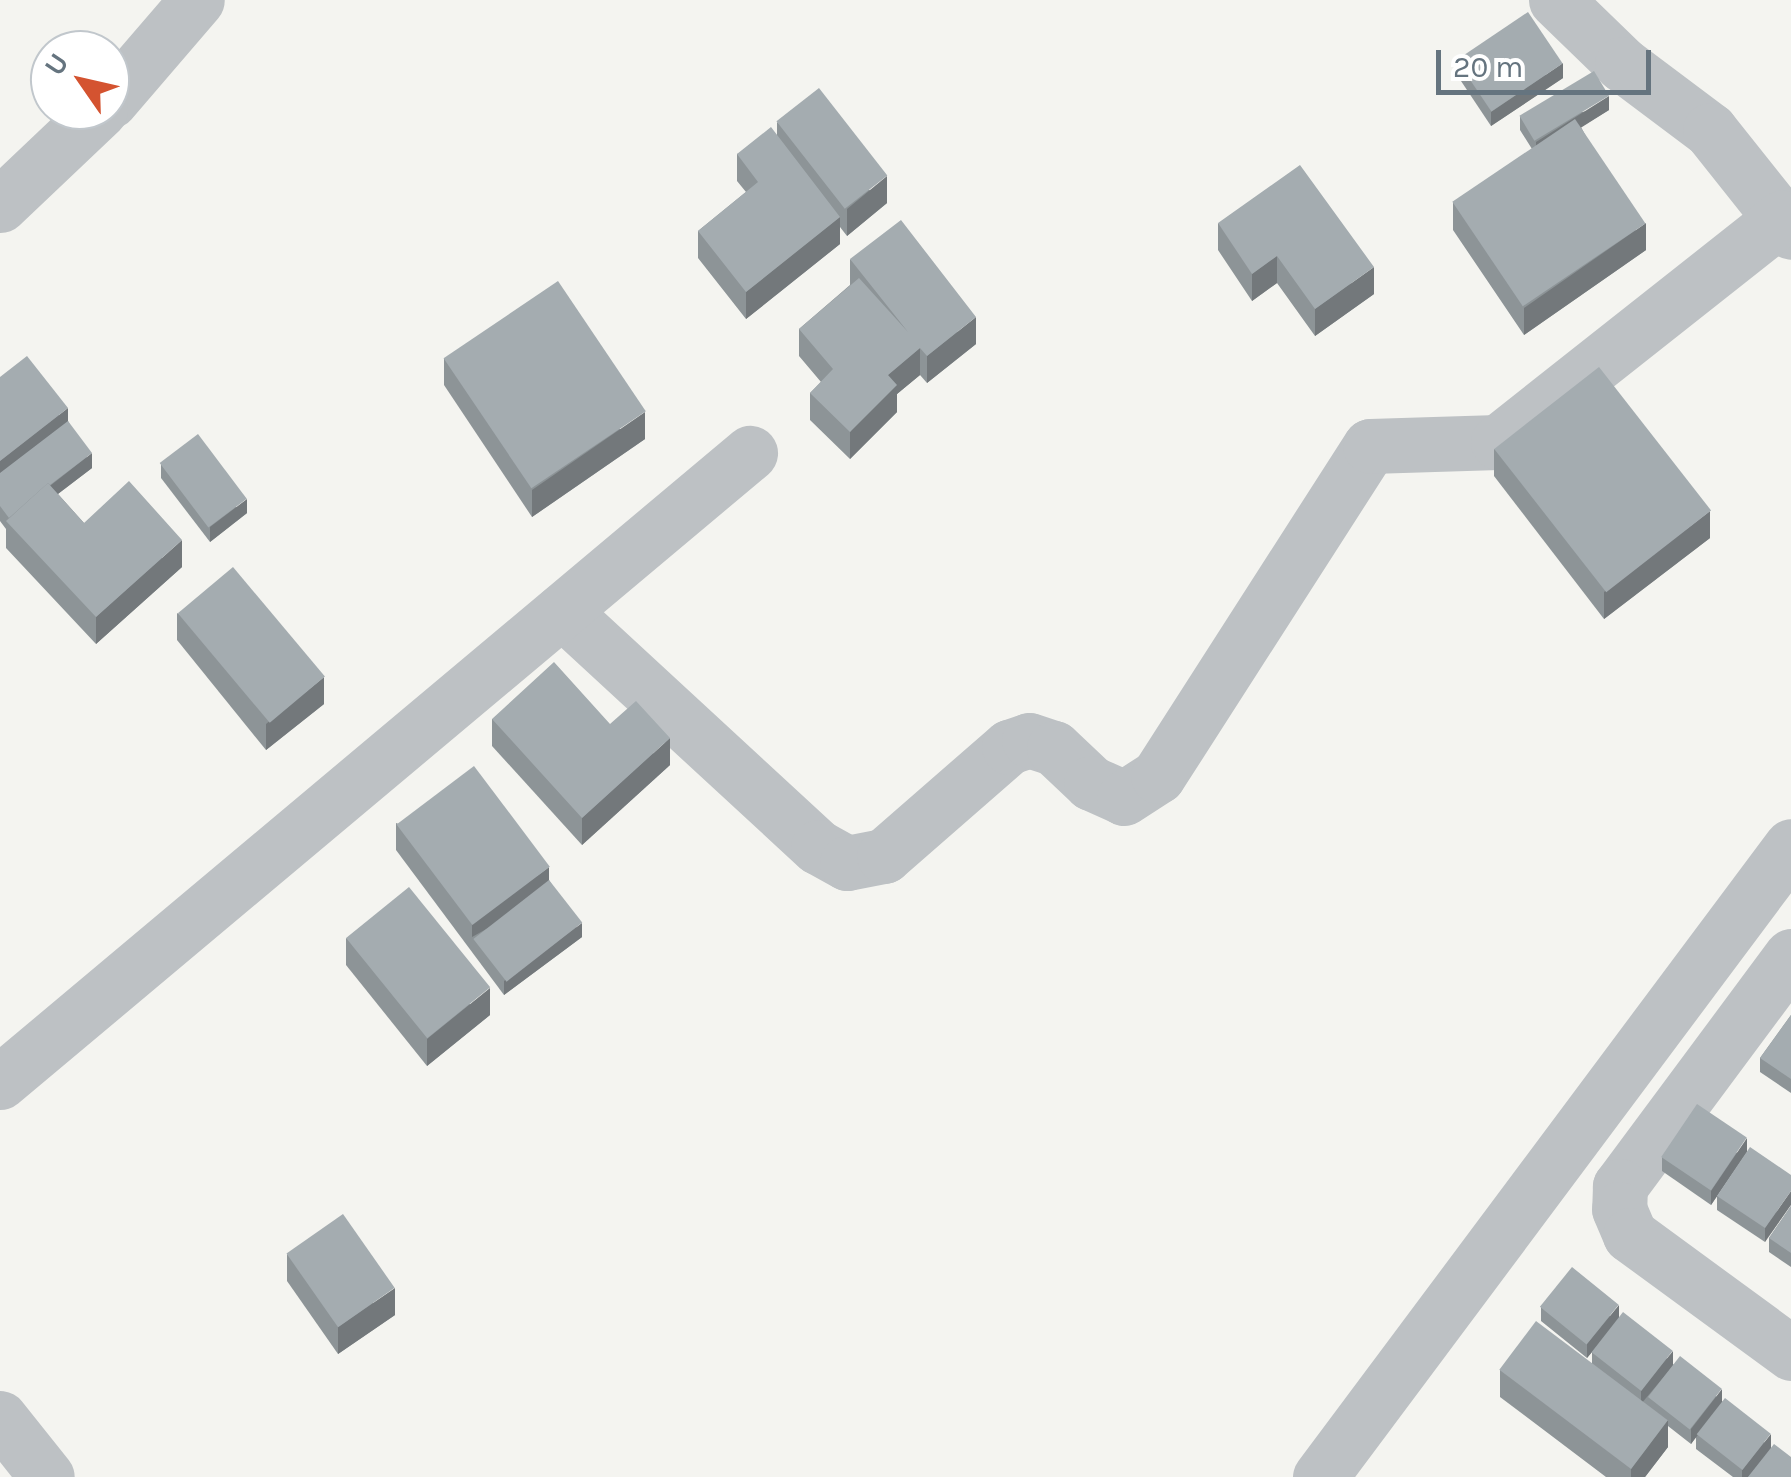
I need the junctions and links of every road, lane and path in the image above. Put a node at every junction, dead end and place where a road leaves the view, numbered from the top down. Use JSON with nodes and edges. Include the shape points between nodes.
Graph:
{"nodes":[{"id":1,"x":197,"y":0,"type":"edge"},
{"id":2,"x":1556,"y":0,"type":"edge"},
{"id":3,"x":130,"y":78,"type":"edge"},
{"id":4,"x":79,"y":130,"type":"edge"},
{"id":5,"x":0,"y":205,"type":"edge"},
{"id":6,"x":1787,"y":225,"type":"edge"},
{"id":7,"x":750,"y":453,"type":"dead end"},
{"id":8,"x":562,"y":610,"type":"junction"},
{"id":9,"x":1791,"y":846,"type":"edge"},
{"id":10,"x":1791,"y":956,"type":"edge"},
{"id":11,"x":0,"y":1082,"type":"edge"},
{"id":12,"x":1791,"y":1353,"type":"edge"},
{"id":13,"x":0,"y":1418,"type":"edge"},
{"id":14,"x":47,"y":1477,"type":"edge"},
{"id":15,"x":1320,"y":1477,"type":"edge"}],
"edges":[{"from":1,"to":3,"type":"street"},
{"from":2,"to":6,"type":"street","via":[[1622,64],[1710,130]]},
{"from":4,"to":5,"type":"street"},
{"from":6,"to":8,"type":"street","via":[[1498,442],[1370,446],[1158,776],[1124,798],[1091,783],[1054,748],[1028,740],[1009,747],[884,856],[847,863],[818,846]]},
{"from":7,"to":8,"type":"street"},
{"from":8,"to":11,"type":"street"},
{"from":9,"to":15,"type":"street"},
{"from":10,"to":12,"type":"street","via":[[1620,1186],[1619,1208],[1630,1235]]},
{"from":13,"to":14,"type":"street"}]}
